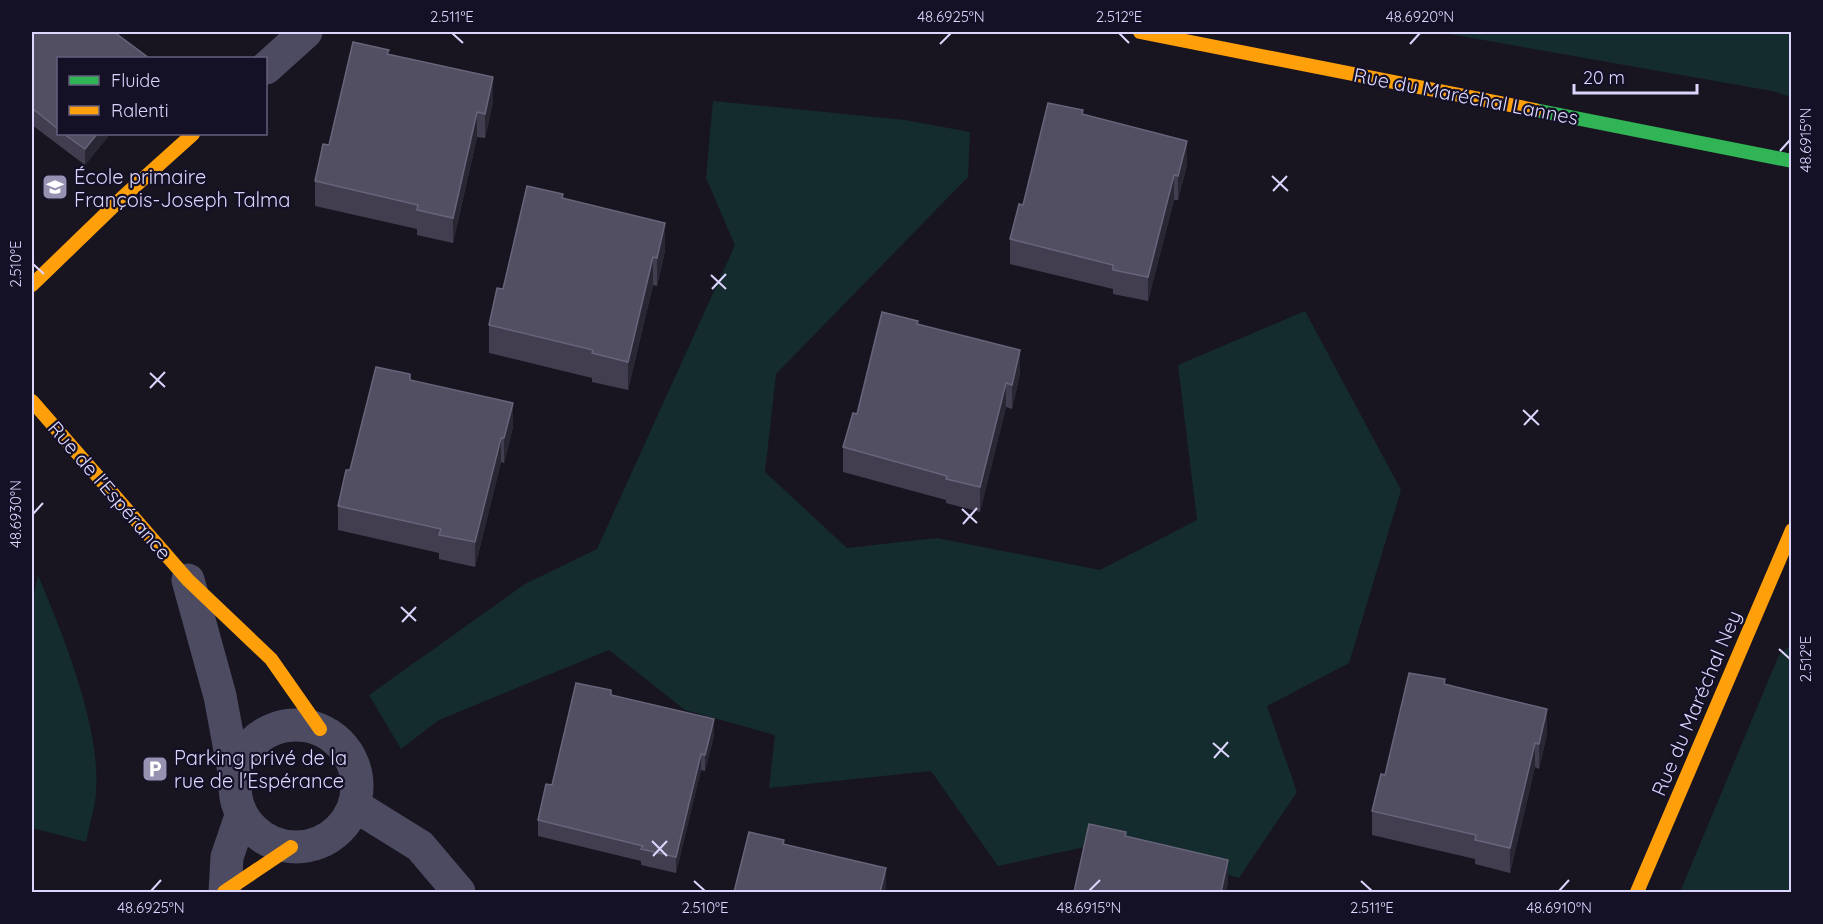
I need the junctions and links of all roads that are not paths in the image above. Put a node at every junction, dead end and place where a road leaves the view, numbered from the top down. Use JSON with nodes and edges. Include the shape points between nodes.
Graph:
{"nodes":[{"id":1,"x":306,"y":32,"type":"edge"},
{"id":2,"x":1140,"y":32,"type":"edge"},
{"id":3,"x":267,"y":67,"type":"edge"},
{"id":4,"x":192,"y":135,"type":"edge"},
{"id":5,"x":1791,"y":161,"type":"edge"},
{"id":6,"x":32,"y":285,"type":"edge"},
{"id":7,"x":32,"y":401,"type":"edge"},
{"id":8,"x":1791,"y":530,"type":"edge"},
{"id":9,"x":188,"y":580,"type":"junction"},
{"id":10,"x":320,"y":729,"type":"junction"},
{"id":11,"x":235,"y":777,"type":"junction"},
{"id":12,"x":354,"y":805,"type":"junction"},
{"id":13,"x":242,"y":816,"type":"junction"},
{"id":14,"x":291,"y":847,"type":"junction"},
{"id":15,"x":225,"y":892,"type":"edge"},
{"id":16,"x":459,"y":892,"type":"edge"},
{"id":17,"x":1637,"y":892,"type":"edge"}],
"edges":[{"from":1,"to":3,"type":"street"},
{"from":2,"to":5,"type":"street","name":"Rue du Maréchal Lannes"},
{"from":4,"to":6,"type":"street"},
{"from":7,"to":9,"type":"street","name":"Rue de l'Espérance"},
{"from":8,"to":17,"type":"street","name":"Rue du Maréchal Ney"},
{"from":9,"to":10,"type":"street","name":"Rue de l'Espérance","via":[[271,659]]},
{"from":9,"to":11,"type":"street","name":"Rue de l'Espérance","via":[[220,696]]},
{"from":10,"to":11,"type":"street","via":[[292,725],[266,732],[240,759]]},
{"from":10,"to":12,"type":"street","via":[[336,739],[355,769]]},
{"from":11,"to":13,"type":"street","via":[[235,797]]},
{"from":12,"to":14,"type":"street","via":[[345,823],[330,837],[311,846]]},
{"from":12,"to":16,"type":"street","via":[[420,846]]},
{"from":13,"to":14,"type":"street","via":[[271,843]]},
{"from":13,"to":15,"type":"street","via":[[227,857]]},
{"from":14,"to":15,"type":"street"}]}
